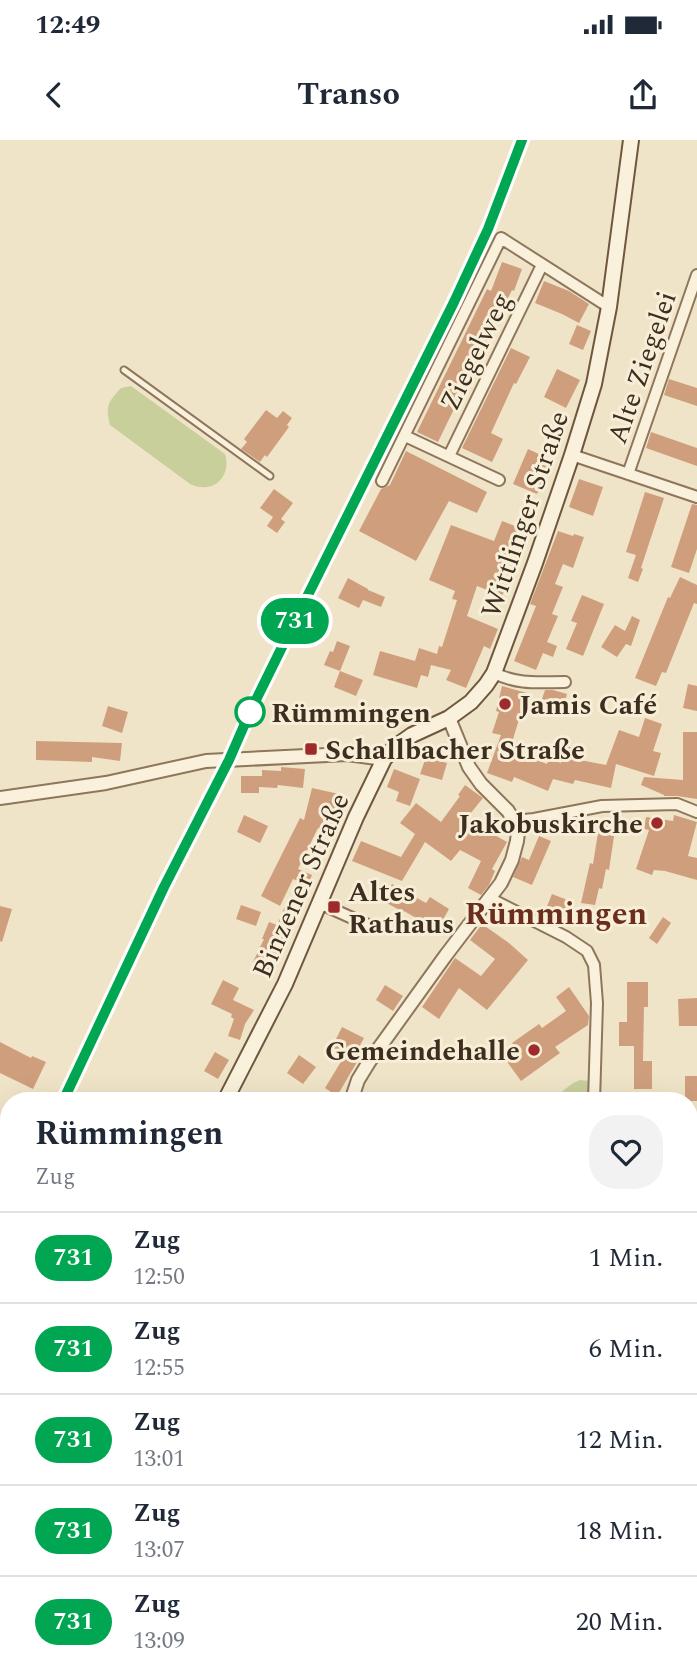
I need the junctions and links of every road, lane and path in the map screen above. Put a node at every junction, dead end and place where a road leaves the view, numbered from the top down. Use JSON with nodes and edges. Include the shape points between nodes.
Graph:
{"nodes":[{"id":1,"x":631,"y":140,"type":"edge"},
{"id":2,"x":542,"y":265,"type":"junction"},
{"id":3,"x":697,"y":275,"type":"edge"},
{"id":4,"x":609,"y":307,"type":"junction"},
{"id":5,"x":124,"y":370,"type":"dead end"},
{"id":6,"x":405,"y":436,"type":"junction"},
{"id":7,"x":449,"y":456,"type":"junction"},
{"id":8,"x":572,"y":456,"type":"junction"},
{"id":9,"x":628,"y":474,"type":"junction"},
{"id":10,"x":270,"y":476,"type":"dead end"},
{"id":11,"x":499,"y":480,"type":"dead end"},
{"id":12,"x":382,"y":481,"type":"dead end"},
{"id":13,"x":697,"y":497,"type":"edge"},
{"id":14,"x":494,"y":673,"type":"junction"},
{"id":15,"x":565,"y":682,"type":"dead end"},
{"id":16,"x":449,"y":718,"type":"junction"},
{"id":17,"x":384,"y":759,"type":"junction"},
{"id":18,"x":0,"y":798,"type":"edge"},
{"id":19,"x":697,"y":812,"type":"edge"},
{"id":20,"x":514,"y":821,"type":"junction"},
{"id":21,"x":489,"y":898,"type":"junction"},
{"id":22,"x":319,"y":903,"type":"junction"},
{"id":23,"x":370,"y":926,"type":"dead end"},
{"id":24,"x":230,"y":1092,"type":"edge"},
{"id":25,"x":354,"y":1092,"type":"edge"},
{"id":26,"x":594,"y":1092,"type":"edge"}],
"edges":[{"from":1,"to":4,"type":"main road","name":"Wittlinger Straße"},
{"from":2,"to":4,"type":"street"},
{"from":2,"to":6,"type":"street","via":[[501,238]]},
{"from":2,"to":7,"type":"street","name":"Ziegelweg"},
{"from":3,"to":9,"type":"street","name":"Alte Ziegelei"},
{"from":4,"to":8,"type":"main road","name":"Wittlinger Straße","via":[[594,384]]},
{"from":5,"to":10,"type":"lane"},
{"from":6,"to":7,"type":"street"},
{"from":6,"to":12,"type":"street"},
{"from":7,"to":11,"type":"street"},
{"from":8,"to":9,"type":"street","name":"Alte Ziegelei"},
{"from":8,"to":14,"type":"main road","name":"Wittlinger Straße"},
{"from":9,"to":13,"type":"street","name":"Alte Ziegelei"},
{"from":14,"to":15,"type":"street","via":[[523,682]]},
{"from":14,"to":16,"type":"main road","name":"Wittlinger Straße","via":[[479,694]]},
{"from":16,"to":17,"type":"main road","name":"Binzener Straße","via":[[412,735]]},
{"from":16,"to":20,"type":"street","via":[[469,767]]},
{"from":17,"to":18,"type":"street","via":[[347,754],[206,761],[106,783]]},
{"from":17,"to":22,"type":"main road","name":"Binzener Straße"},
{"from":19,"to":20,"type":"street","via":[[677,804],[602,806]]},
{"from":20,"to":21,"type":"street","via":[[518,832],[512,860]]},
{"from":21,"to":25,"type":"street","via":[[369,1062]]},
{"from":21,"to":26,"type":"street","via":[[587,951],[594,965],[597,1003]]},
{"from":22,"to":23,"type":"street"},
{"from":22,"to":24,"type":"main road","name":"Binzener Straße","via":[[285,984]]}]}
